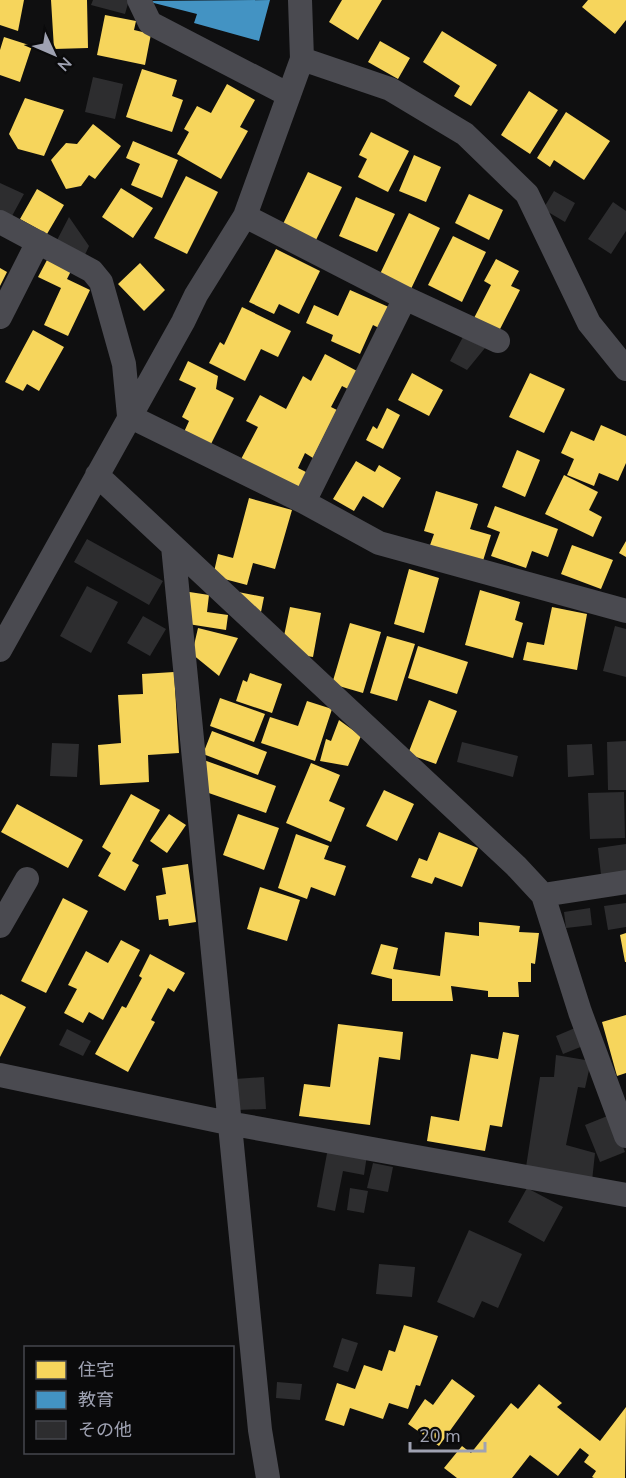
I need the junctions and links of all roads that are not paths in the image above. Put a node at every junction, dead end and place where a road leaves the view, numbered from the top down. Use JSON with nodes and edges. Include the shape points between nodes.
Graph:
{"nodes":[{"id":1,"x":139,"y":0,"type":"edge"},
{"id":2,"x":300,"y":0,"type":"edge"},
{"id":3,"x":302,"y":59,"type":"junction"},
{"id":4,"x":289,"y":95,"type":"junction"},
{"id":5,"x":245,"y":216,"type":"junction"},
{"id":6,"x":0,"y":222,"type":"edge"},
{"id":7,"x":38,"y":242,"type":"junction"},
{"id":8,"x":405,"y":298,"type":"junction"},
{"id":9,"x":0,"y":317,"type":"edge"},
{"id":10,"x":498,"y":341,"type":"dead end"},
{"id":11,"x":626,"y":369,"type":"edge"},
{"id":12,"x":129,"y":416,"type":"junction"},
{"id":13,"x":97,"y":475,"type":"junction"},
{"id":14,"x":304,"y":502,"type":"junction"},
{"id":15,"x":173,"y":546,"type":"junction"},
{"id":16,"x":626,"y":611,"type":"edge"},
{"id":17,"x":0,"y":650,"type":"edge"},
{"id":18,"x":27,"y":879,"type":"dead end"},
{"id":19,"x":626,"y":882,"type":"edge"},
{"id":20,"x":543,"y":895,"type":"junction"},
{"id":21,"x":1,"y":923,"type":"edge"},
{"id":22,"x":0,"y":1075,"type":"edge"},
{"id":23,"x":228,"y":1123,"type":"junction"},
{"id":24,"x":626,"y":1136,"type":"edge"},
{"id":25,"x":626,"y":1195,"type":"edge"},
{"id":26,"x":268,"y":1478,"type":"edge"}],
"edges":[{"from":1,"to":4,"type":"street","via":[[150,23]]},
{"from":2,"to":3,"type":"street"},
{"from":3,"to":4,"type":"street"},
{"from":3,"to":11,"type":"street","via":[[390,89],[465,134],[527,194],[589,323]]},
{"from":4,"to":5,"type":"street"},
{"from":5,"to":8,"type":"street"},
{"from":5,"to":12,"type":"street","via":[[195,295]]},
{"from":6,"to":7,"type":"street"},
{"from":7,"to":9,"type":"street"},
{"from":7,"to":12,"type":"street","via":[[92,271],[100,282],[124,364]]},
{"from":8,"to":10,"type":"street"},
{"from":8,"to":14,"type":"street"},
{"from":12,"to":13,"type":"street"},
{"from":12,"to":14,"type":"street"},
{"from":13,"to":15,"type":"street"},
{"from":13,"to":17,"type":"street"},
{"from":14,"to":16,"type":"street","via":[[379,543]]},
{"from":15,"to":20,"type":"street"},
{"from":15,"to":23,"type":"street"},
{"from":18,"to":21,"type":"street"},
{"from":19,"to":20,"type":"street"},
{"from":20,"to":24,"type":"street"},
{"from":22,"to":23,"type":"street"},
{"from":23,"to":25,"type":"street"},
{"from":23,"to":26,"type":"street"}]}
